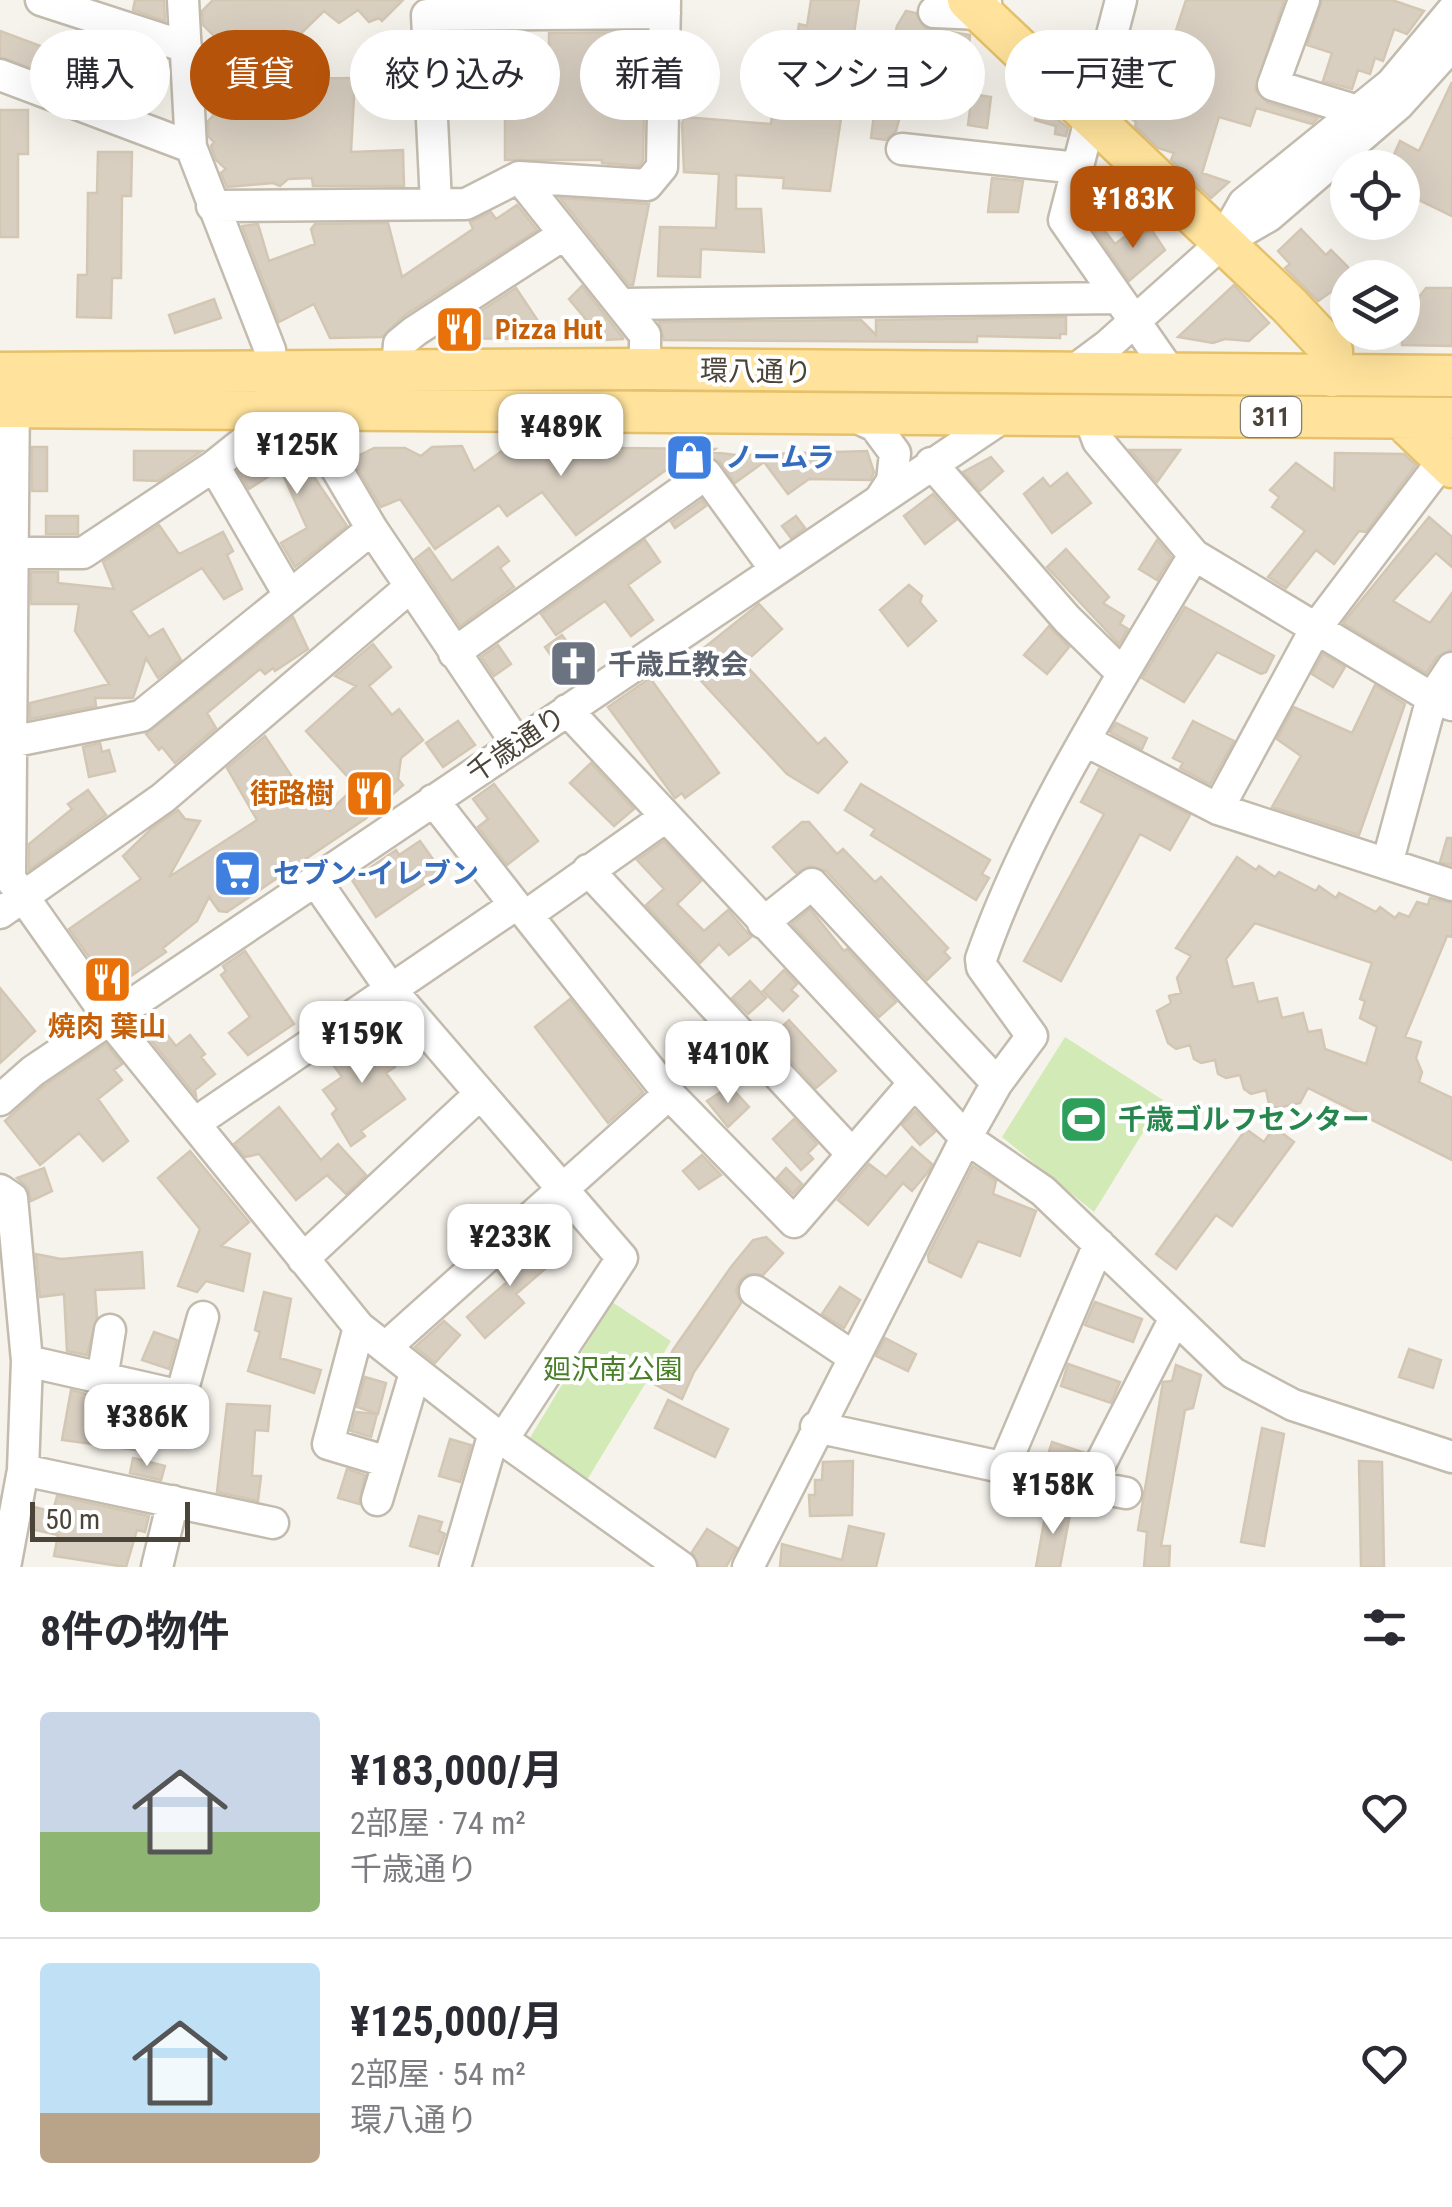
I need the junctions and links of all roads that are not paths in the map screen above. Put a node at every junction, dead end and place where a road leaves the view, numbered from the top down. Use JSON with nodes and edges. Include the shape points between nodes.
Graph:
{"nodes":[{"id":1,"x":40,"y":0,"type":"edge"},
{"id":2,"x":183,"y":0,"type":"edge"},
{"id":3,"x":1121,"y":0,"type":"edge"},
{"id":4,"x":1304,"y":0,"type":"edge"},
{"id":5,"x":665,"y":7,"type":"edge"},
{"id":6,"x":968,"y":7,"type":"edge"},
{"id":7,"x":1452,"y":11,"type":"edge"},
{"id":8,"x":1113,"y":30,"type":"edge"},
{"id":9,"x":1005,"y":40,"type":"edge"},
{"id":10,"x":1452,"y":46,"type":"edge"},
{"id":11,"x":186,"y":47,"type":"junction"},
{"id":12,"x":0,"y":74,"type":"edge"},
{"id":13,"x":1358,"y":111,"type":"junction"},
{"id":14,"x":1090,"y":120,"type":"edge"},
{"id":15,"x":1095,"y":120,"type":"edge"},
{"id":16,"x":191,"y":147,"type":"junction"},
{"id":17,"x":902,"y":150,"type":"dead end"},
{"id":18,"x":1078,"y":168,"type":"junction"},
{"id":19,"x":519,"y":178,"type":"junction"},
{"id":20,"x":436,"y":203,"type":"junction"},
{"id":21,"x":212,"y":206,"type":"junction"},
{"id":22,"x":563,"y":235,"type":"junction"},
{"id":23,"x":1222,"y":243,"type":"junction"},
{"id":24,"x":622,"y":304,"type":"junction"},
{"id":25,"x":1125,"y":309,"type":"junction"},
{"id":26,"x":396,"y":370,"type":"junction"},
{"id":27,"x":645,"y":370,"type":"junction"},
{"id":28,"x":1069,"y":374,"type":"junction"},
{"id":29,"x":1172,"y":376,"type":"junction"},
{"id":30,"x":1332,"y":376,"type":"junction"},
{"id":31,"x":1452,"y":376,"type":"edge"},
{"id":32,"x":7,"y":390,"type":"edge"},
{"id":33,"x":266,"y":392,"type":"junction"},
{"id":34,"x":319,"y":409,"type":"junction"},
{"id":35,"x":845,"y":413,"type":"junction"},
{"id":36,"x":1004,"y":416,"type":"junction"},
{"id":37,"x":1089,"y":416,"type":"junction"},
{"id":38,"x":1402,"y":418,"type":"junction"},
{"id":39,"x":1452,"y":418,"type":"edge"},
{"id":40,"x":931,"y":462,"type":"junction"},
{"id":41,"x":1448,"y":463,"type":"edge"},
{"id":42,"x":214,"y":466,"type":"junction"},
{"id":43,"x":882,"y":498,"type":"junction"},
{"id":44,"x":372,"y":529,"type":"junction"},
{"id":45,"x":13,"y":554,"type":"junction"},
{"id":46,"x":1194,"y":556,"type":"junction"},
{"id":47,"x":775,"y":569,"type":"junction"},
{"id":48,"x":409,"y":588,"type":"junction"},
{"id":49,"x":288,"y":593,"type":"junction"},
{"id":50,"x":6,"y":611,"type":"edge"},
{"id":51,"x":1316,"y":628,"type":"junction"},
{"id":52,"x":454,"y":653,"type":"junction"},
{"id":53,"x":1452,"y":668,"type":"edge"},
{"id":54,"x":1123,"y":674,"type":"junction"},
{"id":55,"x":1442,"y":701,"type":"edge"},
{"id":56,"x":568,"y":710,"type":"junction"},
{"id":57,"x":1086,"y":741,"type":"junction"},
{"id":58,"x":6,"y":744,"type":"edge"},
{"id":59,"x":517,"y":744,"type":"junction"},
{"id":60,"x":434,"y":800,"type":"junction"},
{"id":61,"x":1218,"y":810,"type":"junction"},
{"id":62,"x":664,"y":818,"type":"junction"},
{"id":63,"x":1387,"y":864,"type":"junction"},
{"id":64,"x":588,"y":870,"type":"junction"},
{"id":65,"x":315,"y":880,"type":"junction"},
{"id":66,"x":12,"y":884,"type":"edge"},
{"id":67,"x":1452,"y":885,"type":"edge"},
{"id":68,"x":0,"y":913,"type":"edge"},
{"id":69,"x":763,"y":924,"type":"junction"},
{"id":70,"x":392,"y":991,"type":"junction"},
{"id":71,"x":111,"y":1021,"type":"junction"},
{"id":72,"x":914,"y":1083,"type":"junction"},
{"id":73,"x":997,"y":1083,"type":"junction"},
{"id":74,"x":480,"y":1094,"type":"junction"},
{"id":75,"x":669,"y":1094,"type":"junction"},
{"id":76,"x":0,"y":1100,"type":"edge"},
{"id":77,"x":195,"y":1123,"type":"junction"},
{"id":78,"x":966,"y":1138,"type":"junction"},
{"id":79,"x":852,"y":1154,"type":"junction"},
{"id":80,"x":563,"y":1188,"type":"junction"},
{"id":81,"x":0,"y":1190,"type":"edge"},
{"id":82,"x":1098,"y":1244,"type":"junction"},
{"id":83,"x":303,"y":1259,"type":"junction"},
{"id":84,"x":756,"y":1290,"type":"dead end"},
{"id":85,"x":203,"y":1317,"type":"dead end"},
{"id":86,"x":1175,"y":1318,"type":"junction"},
{"id":87,"x":359,"y":1327,"type":"junction"},
{"id":88,"x":110,"y":1330,"type":"dead end"},
{"id":89,"x":386,"y":1347,"type":"junction"},
{"id":90,"x":852,"y":1356,"type":"junction"},
{"id":91,"x":27,"y":1361,"type":"junction"},
{"id":92,"x":415,"y":1373,"type":"junction"},
{"id":93,"x":102,"y":1379,"type":"junction"},
{"id":94,"x":816,"y":1427,"type":"junction"},
{"id":95,"x":498,"y":1436,"type":"junction"},
{"id":96,"x":1452,"y":1457,"type":"edge"},
{"id":97,"x":388,"y":1462,"type":"junction"},
{"id":98,"x":1003,"y":1469,"type":"junction"},
{"id":99,"x":23,"y":1470,"type":"junction"},
{"id":100,"x":1089,"y":1486,"type":"junction"},
{"id":101,"x":1126,"y":1493,"type":"dead end"},
{"id":102,"x":377,"y":1500,"type":"dead end"},
{"id":103,"x":173,"y":1501,"type":"junction"},
{"id":104,"x":272,"y":1523,"type":"dead end"},
{"id":105,"x":5,"y":1567,"type":"edge"},
{"id":106,"x":157,"y":1567,"type":"edge"},
{"id":107,"x":455,"y":1567,"type":"edge"},
{"id":108,"x":681,"y":1567,"type":"edge"},
{"id":109,"x":748,"y":1567,"type":"edge"}],
"edges":[{"from":1,"to":11,"type":"street"},
{"from":2,"to":11,"type":"street"},
{"from":3,"to":8,"type":"street"},
{"from":4,"to":13,"type":"street","via":[[1273,85]]},
{"from":5,"to":19,"type":"street","via":[[662,168],[647,185]]},
{"from":5,"to":20,"type":"street","via":[[427,15]]},
{"from":6,"to":9,"type":"main road"},
{"from":7,"to":13,"type":"street","name":"千歳通り"},
{"from":10,"to":23,"type":"street","name":"千歳通り","via":[[1398,106],[1268,216]]},
{"from":11,"to":16,"type":"street"},
{"from":12,"to":16,"type":"street"},
{"from":13,"to":23,"type":"street","name":"千歳通り","via":[[1244,203]]},
{"from":14,"to":18,"type":"street"},
{"from":15,"to":23,"type":"main road"},
{"from":16,"to":21,"type":"street"},
{"from":17,"to":18,"type":"street"},
{"from":18,"to":25,"type":"street","via":[[1064,220]]},
{"from":19,"to":20,"type":"street","via":[[466,204]]},
{"from":19,"to":22,"type":"street"},
{"from":20,"to":21,"type":"street"},
{"from":21,"to":33,"type":"street","via":[[270,350]]},
{"from":22,"to":24,"type":"street"},
{"from":22,"to":26,"type":"street","via":[[414,331],[399,344]]},
{"from":23,"to":25,"type":"street","name":"千歳通り"},
{"from":23,"to":30,"type":"main road","via":[[1332,351]]},
{"from":24,"to":25,"type":"street"},
{"from":24,"to":27,"type":"street","via":[[645,334]]},
{"from":25,"to":28,"type":"street","name":"千歳通り"},
{"from":25,"to":29,"type":"street"},
{"from":26,"to":27,"type":"main road","name":"環八通り","number":"311"},
{"from":26,"to":33,"type":"main road","name":"環八通り","number":"311"},
{"from":27,"to":28,"type":"main road","name":"環八通り","number":"311"},
{"from":28,"to":29,"type":"main road","name":"環八通り","number":"311"},
{"from":28,"to":36,"type":"street","name":"千歳通り"},
{"from":29,"to":30,"type":"main road","name":"環八通り","number":"311"},
{"from":30,"to":31,"type":"main road","name":"環八通り","number":"311"},
{"from":32,"to":33,"type":"main road","name":"環八通り","number":"311"},
{"from":32,"to":45,"type":"street"},
{"from":33,"to":34,"type":"main road","name":"環八通り","number":"311"},
{"from":33,"to":42,"type":"street","via":[[259,430]]},
{"from":34,"to":35,"type":"main road","name":"環八通り","number":"311"},
{"from":34,"to":44,"type":"street","via":[[319,439]]},
{"from":35,"to":36,"type":"main road","name":"環八通り","number":"311"},
{"from":35,"to":43,"type":"street","via":[[876,426],[896,453]]},
{"from":36,"to":37,"type":"main road","name":"環八通り","number":"311"},
{"from":36,"to":40,"type":"street","name":"千歳通り"},
{"from":37,"to":38,"type":"main road","name":"環八通り","number":"311"},
{"from":37,"to":46,"type":"street","via":[[1098,441]]},
{"from":38,"to":39,"type":"main road","name":"環八通り","number":"311"},
{"from":38,"to":41,"type":"main road"},
{"from":40,"to":43,"type":"street","name":"千歳通り"},
{"from":40,"to":54,"type":"street"},
{"from":41,"to":51,"type":"street"},
{"from":42,"to":45,"type":"street","via":[[83,552]]},
{"from":42,"to":49,"type":"street"},
{"from":43,"to":47,"type":"street","name":"千歳通り"},
{"from":44,"to":48,"type":"street"},
{"from":44,"to":49,"type":"street"},
{"from":45,"to":50,"type":"street"},
{"from":46,"to":51,"type":"street"},
{"from":46,"to":54,"type":"street"},
{"from":47,"to":52,"type":"street","via":[[706,474]]},
{"from":47,"to":56,"type":"street","name":"千歳通り"},
{"from":48,"to":52,"type":"street"},
{"from":48,"to":66,"type":"street","via":[[163,798]]},
{"from":49,"to":58,"type":"street","via":[[141,716]]},
{"from":50,"to":58,"type":"street"},
{"from":51,"to":55,"type":"street"},
{"from":51,"to":61,"type":"street"},
{"from":52,"to":59,"type":"street"},
{"from":53,"to":55,"type":"street"},
{"from":54,"to":57,"type":"street"},
{"from":55,"to":63,"type":"street"},
{"from":56,"to":59,"type":"street","name":"千歳通り"},
{"from":56,"to":62,"type":"street"},
{"from":57,"to":61,"type":"street"},
{"from":57,"to":73,"type":"street","via":[[1000,907],[981,959],[1032,1036]]},
{"from":58,"to":66,"type":"street"},
{"from":59,"to":60,"type":"street","name":"千歳通り"},
{"from":60,"to":65,"type":"street","name":"千歳通り"},
{"from":60,"to":70,"type":"street","via":[[515,905]]},
{"from":61,"to":63,"type":"street"},
{"from":62,"to":64,"type":"street"},
{"from":62,"to":69,"type":"street"},
{"from":63,"to":67,"type":"street"},
{"from":64,"to":75,"type":"street","via":[[527,915]]},
{"from":64,"to":79,"type":"street"},
{"from":65,"to":70,"type":"street"},
{"from":65,"to":71,"type":"street","name":"千歳通り"},
{"from":66,"to":68,"type":"street"},
{"from":66,"to":71,"type":"street"},
{"from":69,"to":72,"type":"street"},
{"from":69,"to":73,"type":"street","via":[[812,884]]},
{"from":70,"to":74,"type":"street"},
{"from":70,"to":77,"type":"street"},
{"from":71,"to":76,"type":"street","name":"千歳通り"},
{"from":71,"to":77,"type":"street"},
{"from":72,"to":78,"type":"street"},
{"from":72,"to":79,"type":"street"},
{"from":73,"to":78,"type":"street"},
{"from":74,"to":80,"type":"street"},
{"from":74,"to":83,"type":"street"},
{"from":75,"to":79,"type":"street","via":[[794,1222]]},
{"from":75,"to":80,"type":"street"},
{"from":77,"to":83,"type":"street"},
{"from":78,"to":82,"type":"street","via":[[1043,1191]]},
{"from":78,"to":90,"type":"street"},
{"from":80,"to":89,"type":"street"},
{"from":80,"to":95,"type":"street","via":[[622,1258]]},
{"from":81,"to":91,"type":"street","via":[[12,1198]]},
{"from":82,"to":86,"type":"street"},
{"from":82,"to":98,"type":"street"},
{"from":83,"to":87,"type":"street"},
{"from":84,"to":90,"type":"street"},
{"from":85,"to":93,"type":"street","via":[[181,1396]]},
{"from":86,"to":96,"type":"street","via":[[1233,1373],[1292,1405]]},
{"from":86,"to":100,"type":"street"},
{"from":87,"to":89,"type":"street"},
{"from":87,"to":97,"type":"street","via":[[328,1444]]},
{"from":88,"to":93,"type":"street"},
{"from":89,"to":92,"type":"street"},
{"from":90,"to":94,"type":"street"},
{"from":91,"to":93,"type":"street"},
{"from":91,"to":99,"type":"street"},
{"from":92,"to":95,"type":"street"},
{"from":92,"to":97,"type":"street"},
{"from":94,"to":98,"type":"street"},
{"from":94,"to":109,"type":"street"},
{"from":95,"to":107,"type":"street"},
{"from":95,"to":108,"type":"street"},
{"from":97,"to":102,"type":"street"},
{"from":98,"to":100,"type":"street"},
{"from":99,"to":103,"type":"street"},
{"from":99,"to":105,"type":"street"},
{"from":100,"to":101,"type":"street"},
{"from":103,"to":104,"type":"street"},
{"from":103,"to":106,"type":"street"}]}
